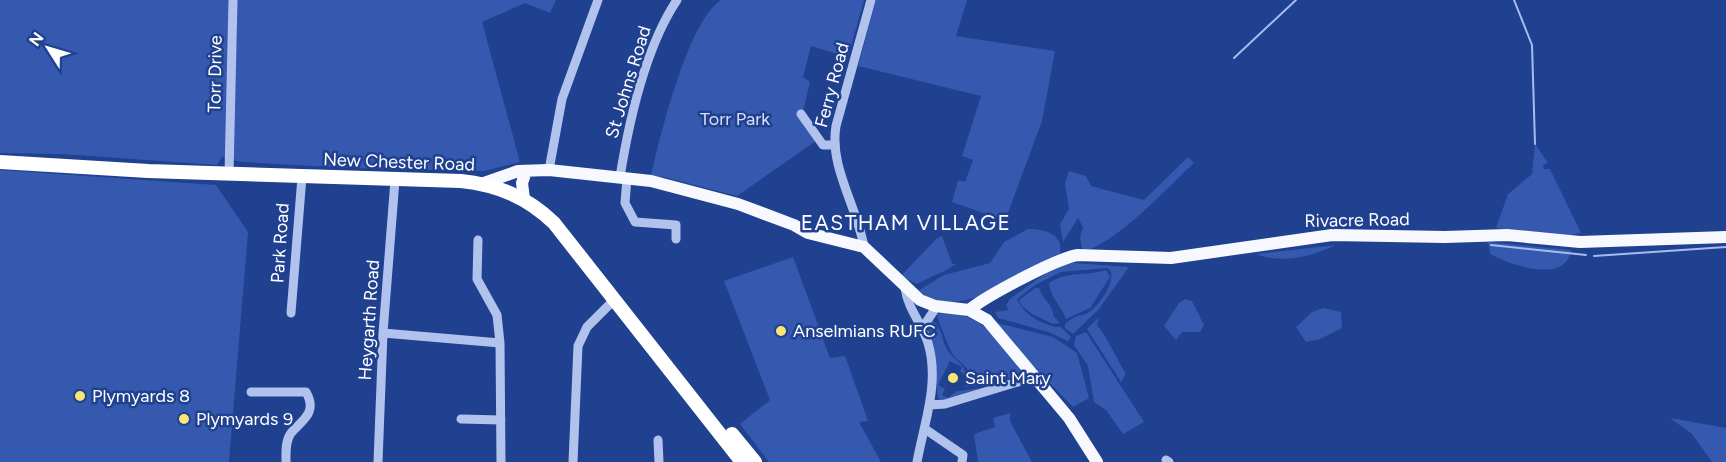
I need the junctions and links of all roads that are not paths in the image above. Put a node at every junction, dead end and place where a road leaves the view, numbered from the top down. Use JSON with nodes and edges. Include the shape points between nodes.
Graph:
{"nodes":[{"id":1,"x":233,"y":0,"type":"edge"},
{"id":2,"x":598,"y":0,"type":"edge"},
{"id":3,"x":677,"y":0,"type":"edge"},
{"id":4,"x":871,"y":0,"type":"edge"},
{"id":5,"x":801,"y":114,"type":"dead end"},
{"id":6,"x":834,"y":145,"type":"junction"},
{"id":7,"x":0,"y":162,"type":"edge"},
{"id":8,"x":549,"y":170,"type":"junction"},
{"id":9,"x":526,"y":171,"type":"junction"},
{"id":10,"x":229,"y":174,"type":"junction"},
{"id":11,"x":302,"y":177,"type":"junction"},
{"id":12,"x":623,"y":177,"type":"junction"},
{"id":13,"x":395,"y":180,"type":"junction"},
{"id":14,"x":484,"y":183,"type":"junction"},
{"id":15,"x":502,"y":189,"type":"junction"},
{"id":16,"x":524,"y":199,"type":"junction"},
{"id":17,"x":1726,"y":237,"type":"edge"},
{"id":18,"x":676,"y":239,"type":"dead end"},
{"id":19,"x":478,"y":240,"type":"dead end"},
{"id":20,"x":864,"y":247,"type":"junction"},
{"id":21,"x":905,"y":288,"type":"junction"},
{"id":22,"x":615,"y":299,"type":"junction"},
{"id":23,"x":937,"y":306,"type":"junction"},
{"id":24,"x":969,"y":310,"type":"junction"},
{"id":25,"x":291,"y":313,"type":"dead end"},
{"id":26,"x":921,"y":330,"type":"junction"},
{"id":27,"x":383,"y":333,"type":"junction"},
{"id":28,"x":500,"y":343,"type":"junction"},
{"id":29,"x":1034,"y":377,"type":"junction"},
{"id":30,"x":251,"y":392,"type":"dead end"},
{"id":31,"x":699,"y":404,"type":"junction"},
{"id":32,"x":930,"y":405,"type":"junction"},
{"id":33,"x":461,"y":419,"type":"dead end"},
{"id":34,"x":501,"y":420,"type":"junction"},
{"id":35,"x":925,"y":429,"type":"junction"},
{"id":36,"x":658,"y":441,"type":"dead end"},
{"id":37,"x":286,"y":462,"type":"edge"},
{"id":38,"x":378,"y":462,"type":"edge"},
{"id":39,"x":501,"y":462,"type":"edge"},
{"id":40,"x":573,"y":462,"type":"edge"},
{"id":41,"x":659,"y":462,"type":"edge"},
{"id":42,"x":742,"y":462,"type":"edge"},
{"id":43,"x":755,"y":462,"type":"edge"},
{"id":44,"x":917,"y":462,"type":"edge"},
{"id":45,"x":962,"y":462,"type":"edge"},
{"id":46,"x":1097,"y":462,"type":"edge"}],
"edges":[{"from":1,"to":10,"type":"street","name":"Torr Drive"},
{"from":2,"to":8,"type":"street","via":[[567,83]]},
{"from":3,"to":12,"type":"street","name":"St Johns Road","via":[[644,75],[627,132]]},
{"from":4,"to":6,"type":"street","name":"Ferry Road"},
{"from":5,"to":6,"type":"street","via":[[822,144]]},
{"from":6,"to":20,"type":"street","name":"Ferry Road"},
{"from":7,"to":10,"type":"highway","name":"New Chester Road"},
{"from":8,"to":9,"type":"main road"},
{"from":8,"to":12,"type":"main road"},
{"from":9,"to":14,"type":"main road"},
{"from":9,"to":15,"type":"main road"},
{"from":9,"to":16,"type":"main road","via":[[522,183]]},
{"from":10,"to":11,"type":"highway","name":"New Chester Road"},
{"from":11,"to":13,"type":"highway","name":"New Chester Road"},
{"from":11,"to":25,"type":"street","name":"Park Road"},
{"from":12,"to":18,"type":"street","name":"St Johns Road","via":[[625,203],[635,222],[675,225]]},
{"from":12,"to":20,"type":"main road","via":[[738,204],[808,233]]},
{"from":13,"to":14,"type":"highway","name":"New Chester Road"},
{"from":13,"to":27,"type":"street","name":"Heygarth Road"},
{"from":14,"to":15,"type":"highway","name":"New Chester Road"},
{"from":15,"to":16,"type":"highway","name":"New Chester Road"},
{"from":16,"to":22,"type":"highway","name":"New Chester Road","via":[[554,224]]},
{"from":17,"to":24,"type":"main road","name":"Rivacre Road","via":[[1580,242],[1507,235],[1332,235],[1171,258],[1078,255],[1064,257],[984,298]]},
{"from":19,"to":28,"type":"street","via":[[477,279],[497,315]]},
{"from":20,"to":21,"type":"main road"},
{"from":21,"to":23,"type":"main road","via":[[920,300]]},
{"from":21,"to":26,"type":"street"},
{"from":22,"to":31,"type":"highway","name":"New Chester Road"},
{"from":22,"to":40,"type":"street","via":[[587,327],[578,346]]},
{"from":23,"to":24,"type":"main road"},
{"from":23,"to":26,"type":"street"},
{"from":24,"to":29,"type":"main road","via":[[993,326]]},
{"from":26,"to":32,"type":"street","via":[[930,354]]},
{"from":27,"to":28,"type":"street"},
{"from":27,"to":38,"type":"street","name":"Heygarth Road"},
{"from":28,"to":34,"type":"street"},
{"from":29,"to":32,"type":"street"},
{"from":29,"to":46,"type":"main road","via":[[1069,418]]},
{"from":30,"to":37,"type":"street","via":[[298,390],[306,392],[310,399],[310,411],[303,424],[287,441]]},
{"from":31,"to":42,"type":"highway","name":"New Chester Road"},
{"from":31,"to":43,"type":"highway","name":"New Chester Road"},
{"from":32,"to":35,"type":"street"},
{"from":33,"to":34,"type":"street"},
{"from":34,"to":39,"type":"street"},
{"from":35,"to":44,"type":"street"},
{"from":35,"to":45,"type":"street","via":[[963,455]]},
{"from":36,"to":41,"type":"street"}]}
